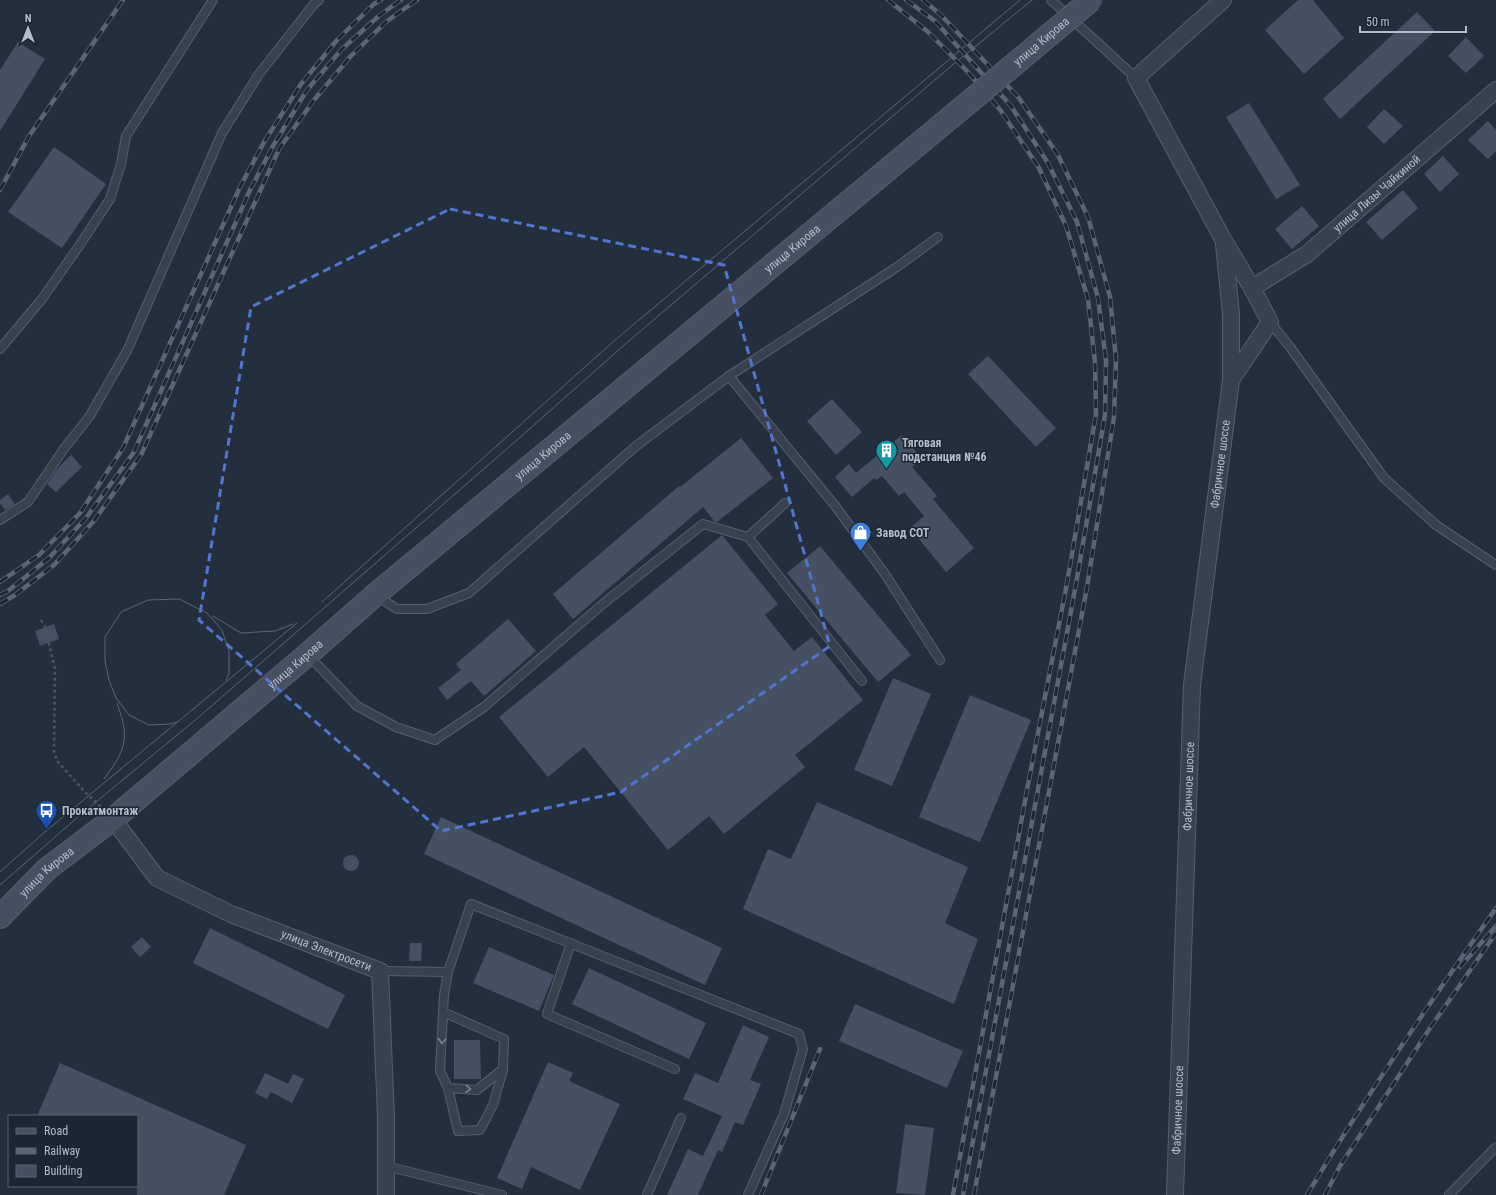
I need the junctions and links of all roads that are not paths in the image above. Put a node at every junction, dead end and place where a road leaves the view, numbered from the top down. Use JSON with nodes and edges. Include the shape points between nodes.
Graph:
{"nodes":[{"id":1,"x":213,"y":0,"type":"edge"},
{"id":2,"x":319,"y":0,"type":"edge"},
{"id":3,"x":1051,"y":0,"type":"edge"},
{"id":4,"x":1092,"y":0,"type":"edge"},
{"id":5,"x":1223,"y":0,"type":"edge"},
{"id":6,"x":1136,"y":78,"type":"junction"},
{"id":7,"x":1496,"y":90,"type":"edge"},
{"id":8,"x":938,"y":237,"type":"dead end"},
{"id":9,"x":1224,"y":241,"type":"junction"},
{"id":10,"x":1252,"y":288,"type":"junction"},
{"id":11,"x":1270,"y":322,"type":"junction"},
{"id":12,"x":0,"y":349,"type":"edge"},
{"id":13,"x":729,"y":376,"type":"junction"},
{"id":14,"x":1231,"y":380,"type":"junction"},
{"id":15,"x":785,"y":503,"type":"dead end"},
{"id":16,"x":0,"y":520,"type":"edge"},
{"id":17,"x":748,"y":537,"type":"junction"},
{"id":18,"x":1496,"y":565,"type":"edge"},
{"id":19,"x":375,"y":595,"type":"junction"},
{"id":20,"x":308,"y":654,"type":"junction"},
{"id":21,"x":940,"y":660,"type":"dead end"},
{"id":22,"x":862,"y":681,"type":"dead end"},
{"id":23,"x":113,"y":819,"type":"junction"},
{"id":24,"x":0,"y":917,"type":"edge"},
{"id":25,"x":571,"y":944,"type":"junction"},
{"id":26,"x":380,"y":971,"type":"junction"},
{"id":27,"x":448,"y":972,"type":"junction"},
{"id":28,"x":443,"y":1012,"type":"junction"},
{"id":29,"x":503,"y":1069,"type":"junction"},
{"id":30,"x":675,"y":1069,"type":"dead end"},
{"id":31,"x":448,"y":1088,"type":"junction"},
{"id":32,"x":681,"y":1118,"type":"dead end"},
{"id":33,"x":1496,"y":1147,"type":"edge"},
{"id":34,"x":386,"y":1166,"type":"junction"},
{"id":35,"x":386,"y":1195,"type":"edge"},
{"id":36,"x":502,"y":1195,"type":"edge"},
{"id":37,"x":647,"y":1195,"type":"edge"},
{"id":38,"x":748,"y":1195,"type":"edge"},
{"id":39,"x":1175,"y":1195,"type":"edge"},
{"id":40,"x":1449,"y":1195,"type":"edge"}],
"edges":[{"from":1,"to":12,"type":"lane","via":[[126,136],[121,164],[110,199],[42,299]]},
{"from":2,"to":16,"type":"lane","via":[[259,74],[222,133],[127,351],[89,417],[28,502]]},
{"from":3,"to":6,"type":"lane"},
{"from":4,"to":19,"type":"main road","name":"улица Кирова","bridge":true},
{"from":5,"to":6,"type":"street"},
{"from":6,"to":9,"type":"street"},
{"from":7,"to":10,"type":"street","name":"улица Лизы Чайкиной","via":[[1307,254]]},
{"from":8,"to":13,"type":"lane","via":[[897,267]]},
{"from":9,"to":10,"type":"street"},
{"from":9,"to":14,"type":"street","name":"Фабричное шоссе","via":[[1231,314]]},
{"from":10,"to":11,"type":"street"},
{"from":11,"to":14,"type":"street","name":"Фабричное шоссе"},
{"from":11,"to":18,"type":"lane","via":[[1384,478],[1436,524]]},
{"from":13,"to":19,"type":"lane","via":[[636,446],[469,593],[427,609],[397,609]]},
{"from":13,"to":21,"type":"lane","via":[[836,507],[885,574]]},
{"from":14,"to":39,"type":"street","name":"Фабричное шоссе","via":[[1192,685]]},
{"from":15,"to":17,"type":"lane"},
{"from":17,"to":20,"type":"lane","via":[[703,524],[604,603],[484,707],[435,740],[396,727],[357,706]]},
{"from":17,"to":22,"type":"lane"},
{"from":19,"to":20,"type":"main road","name":"улица Кирова"},
{"from":20,"to":23,"type":"main road","name":"улица Кирова"},
{"from":23,"to":24,"type":"main road","name":"улица Кирова","via":[[47,869]]},
{"from":23,"to":26,"type":"street","name":"улица Электросети","via":[[157,878],[231,914]]},
{"from":25,"to":27,"type":"lane","via":[[471,904]]},
{"from":25,"to":30,"type":"lane","via":[[548,1014]]},
{"from":25,"to":38,"type":"lane","via":[[799,1034],[804,1049],[784,1114]]},
{"from":26,"to":27,"type":"lane"},
{"from":26,"to":34,"type":"street","name":"улица Электросети"},
{"from":27,"to":28,"type":"lane"},
{"from":28,"to":29,"type":"lane","via":[[504,1039]]},
{"from":28,"to":31,"type":"lane","one_way":true,"via":[[440,1071]]},
{"from":31,"to":29,"type":"lane","one_way":true,"via":[[477,1090]]},
{"from":29,"to":31,"type":"lane","via":[[493,1105],[480,1130],[458,1131]]},
{"from":32,"to":37,"type":"lane"},
{"from":33,"to":40,"type":"lane"},
{"from":34,"to":35,"type":"street","name":"улица Электросети"},
{"from":34,"to":36,"type":"lane"}]}
